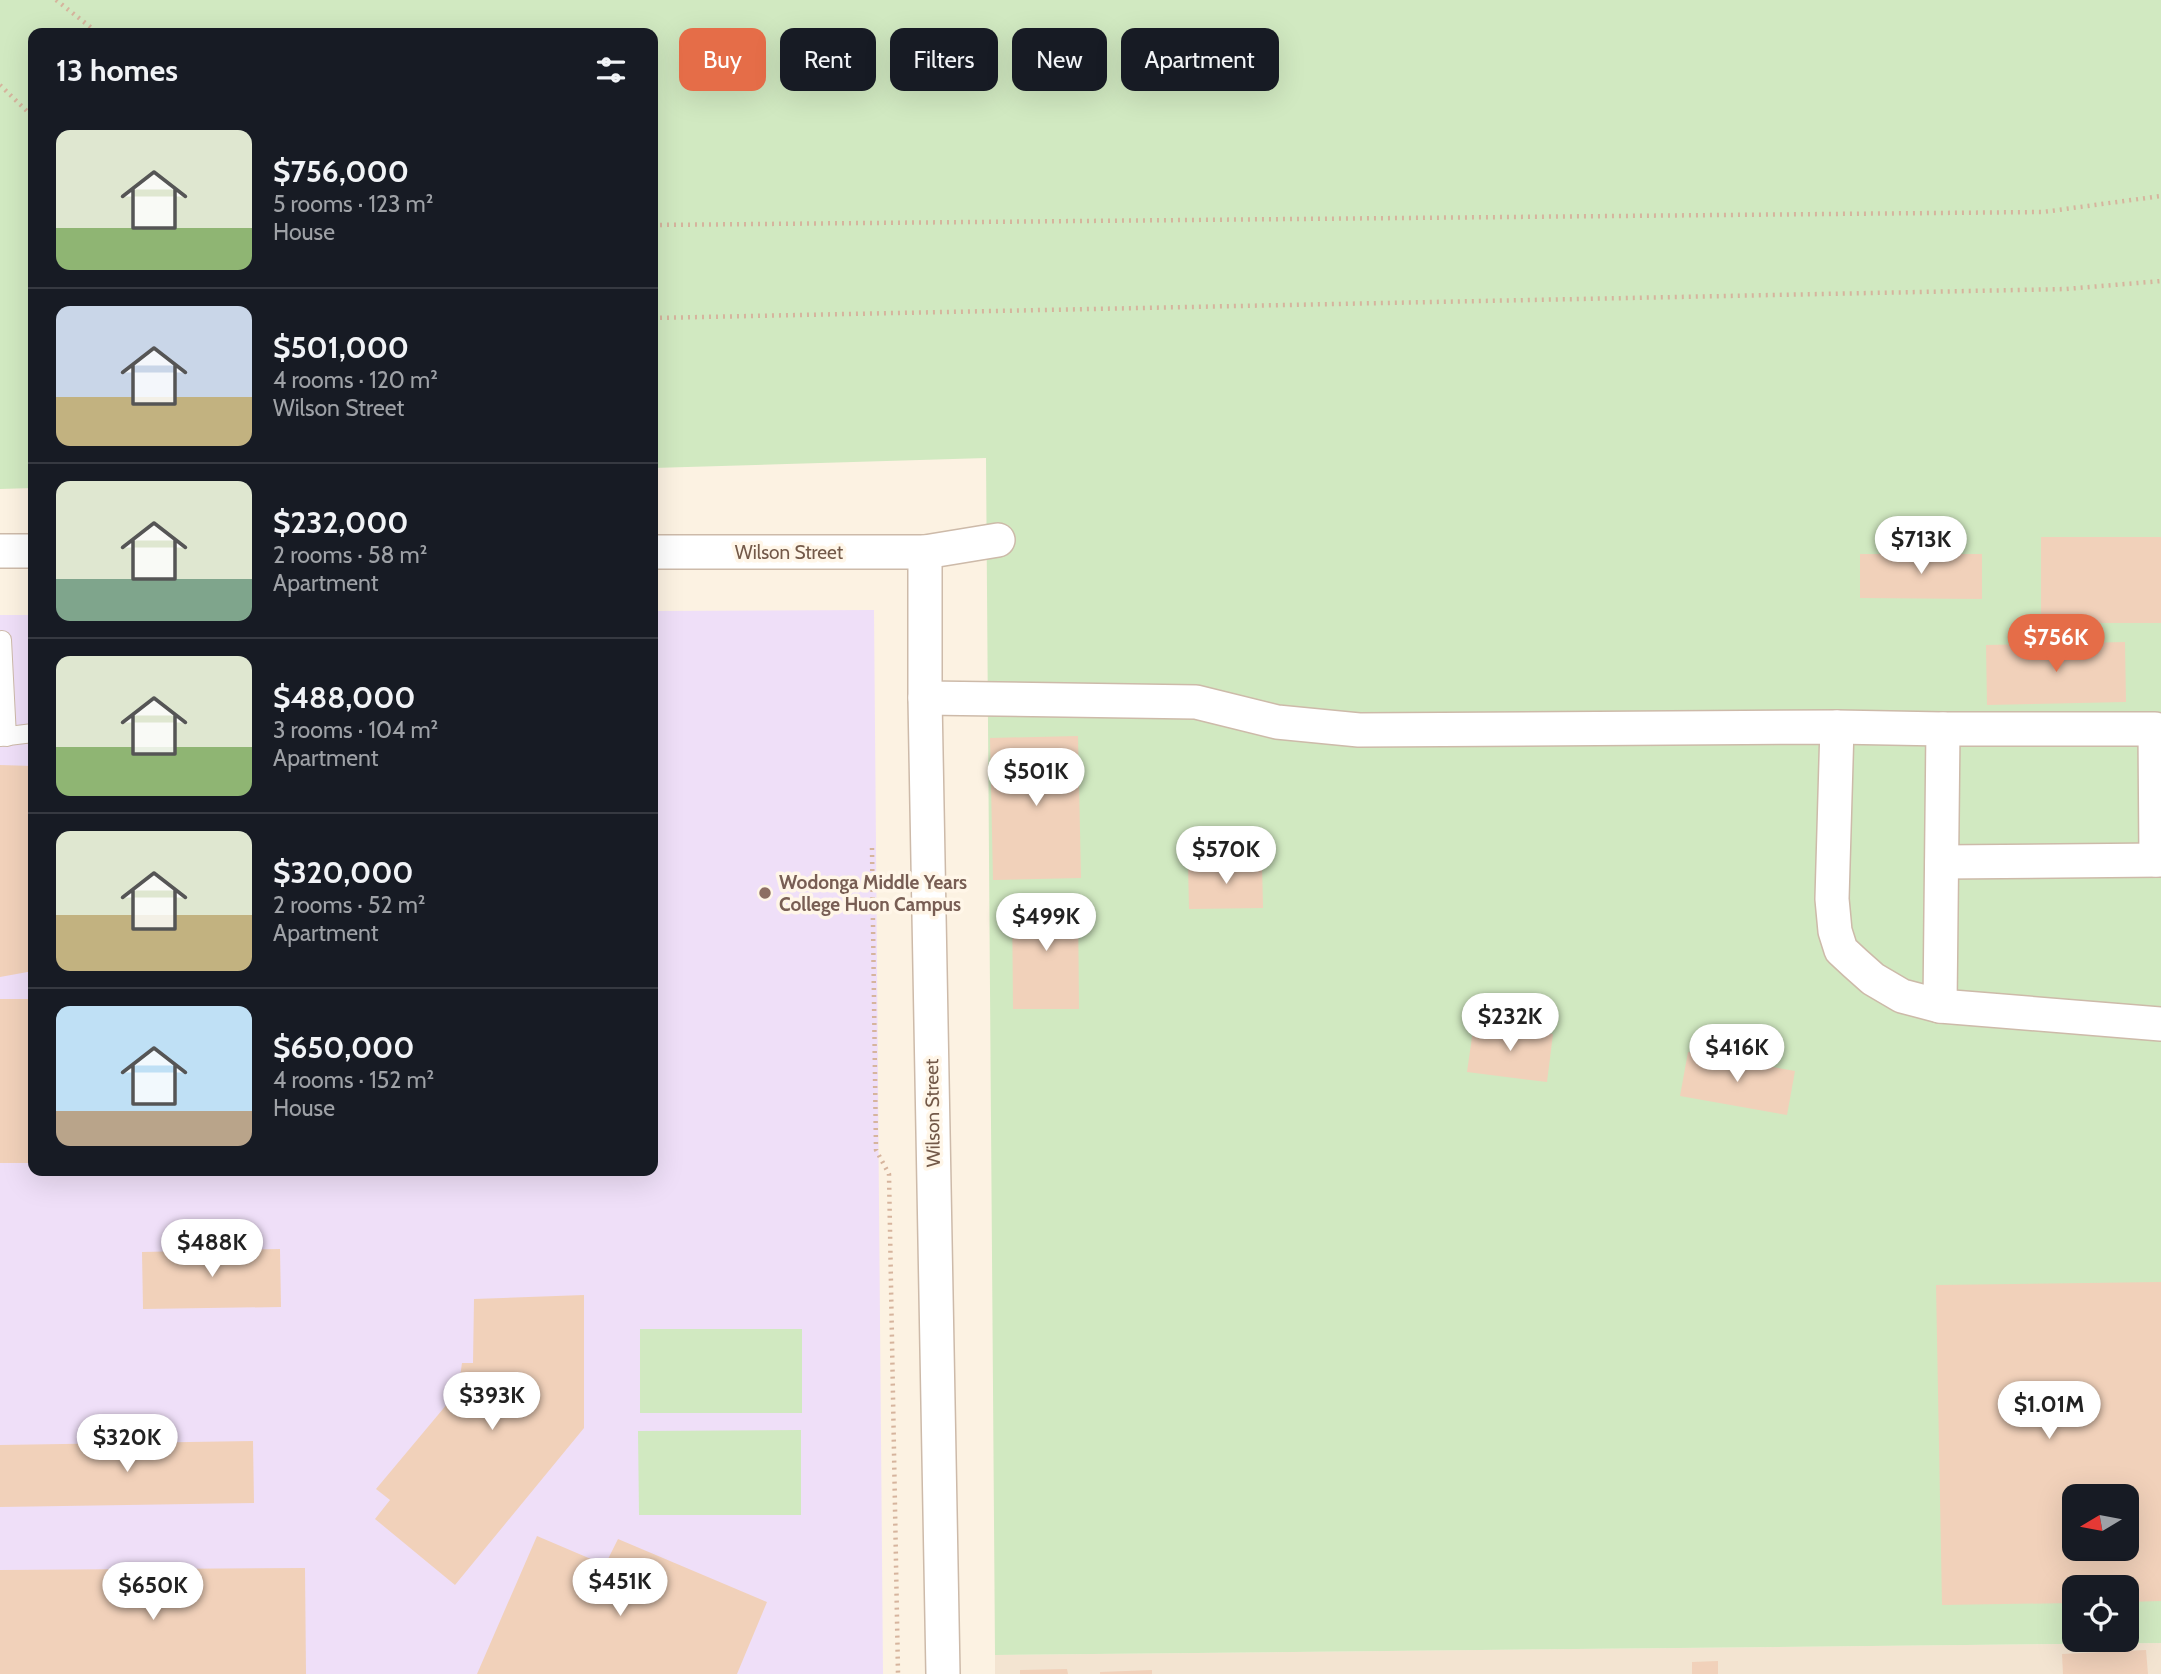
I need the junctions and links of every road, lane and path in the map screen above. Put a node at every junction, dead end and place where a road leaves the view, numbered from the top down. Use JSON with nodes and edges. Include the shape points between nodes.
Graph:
{"nodes":[{"id":1,"x":57,"y":0,"type":"edge"},
{"id":2,"x":92,"y":28,"type":"edge"},
{"id":3,"x":0,"y":85,"type":"edge"},
{"id":4,"x":28,"y":112,"type":"edge"},
{"id":5,"x":2161,"y":196,"type":"edge"},
{"id":6,"x":658,"y":225,"type":"edge"},
{"id":7,"x":2161,"y":281,"type":"edge"},
{"id":8,"x":658,"y":318,"type":"edge"},
{"id":9,"x":998,"y":540,"type":"dead end"},
{"id":10,"x":0,"y":551,"type":"edge"},
{"id":11,"x":28,"y":551,"type":"edge"},
{"id":12,"x":658,"y":552,"type":"edge"},
{"id":13,"x":925,"y":552,"type":"junction"},
{"id":14,"x":2,"y":640,"type":"dead end"},
{"id":15,"x":925,"y":698,"type":"junction"},
{"id":16,"x":1837,"y":727,"type":"junction"},
{"id":17,"x":1943,"y":729,"type":"junction"},
{"id":18,"x":28,"y":734,"type":"edge"},
{"id":19,"x":3,"y":737,"type":"edge"},
{"id":20,"x":2158,"y":765,"type":"edge"},
{"id":21,"x":872,"y":848,"type":"dead end"},
{"id":22,"x":2159,"y":860,"type":"edge"},
{"id":23,"x":1942,"y":862,"type":"junction"},
{"id":24,"x":1940,"y":1006,"type":"junction"},
{"id":25,"x":2161,"y":1024,"type":"edge"},
{"id":26,"x":898,"y":1674,"type":"edge"},
{"id":27,"x":943,"y":1674,"type":"edge"}],
"edges":[{"from":1,"to":2,"type":"path"},
{"from":3,"to":4,"type":"path"},
{"from":5,"to":6,"type":"path","via":[[2043,212]]},
{"from":7,"to":8,"type":"path","via":[[2052,289]]},
{"from":9,"to":13,"type":"street","name":"Wilson Street"},
{"from":10,"to":11,"type":"street"},
{"from":12,"to":13,"type":"street","name":"Wilson Street"},
{"from":13,"to":15,"type":"street","name":"Wilson Street"},
{"from":14,"to":19,"type":"lane"},
{"from":15,"to":16,"type":"street","via":[[1196,702],[1277,722],[1359,730]]},
{"from":15,"to":27,"type":"street","name":"Wilson Street"},
{"from":16,"to":17,"type":"street"},
{"from":16,"to":24,"type":"street","via":[[1832,899],[1841,950],[1873,979],[1902,996]]},
{"from":17,"to":20,"type":"street","via":[[2155,729]]},
{"from":17,"to":23,"type":"street"},
{"from":18,"to":19,"type":"lane"},
{"from":20,"to":22,"type":"street"},
{"from":21,"to":26,"type":"path","via":[[876,1150],[889,1174]]},
{"from":22,"to":23,"type":"street"},
{"from":23,"to":24,"type":"street"},
{"from":24,"to":25,"type":"street"}]}
